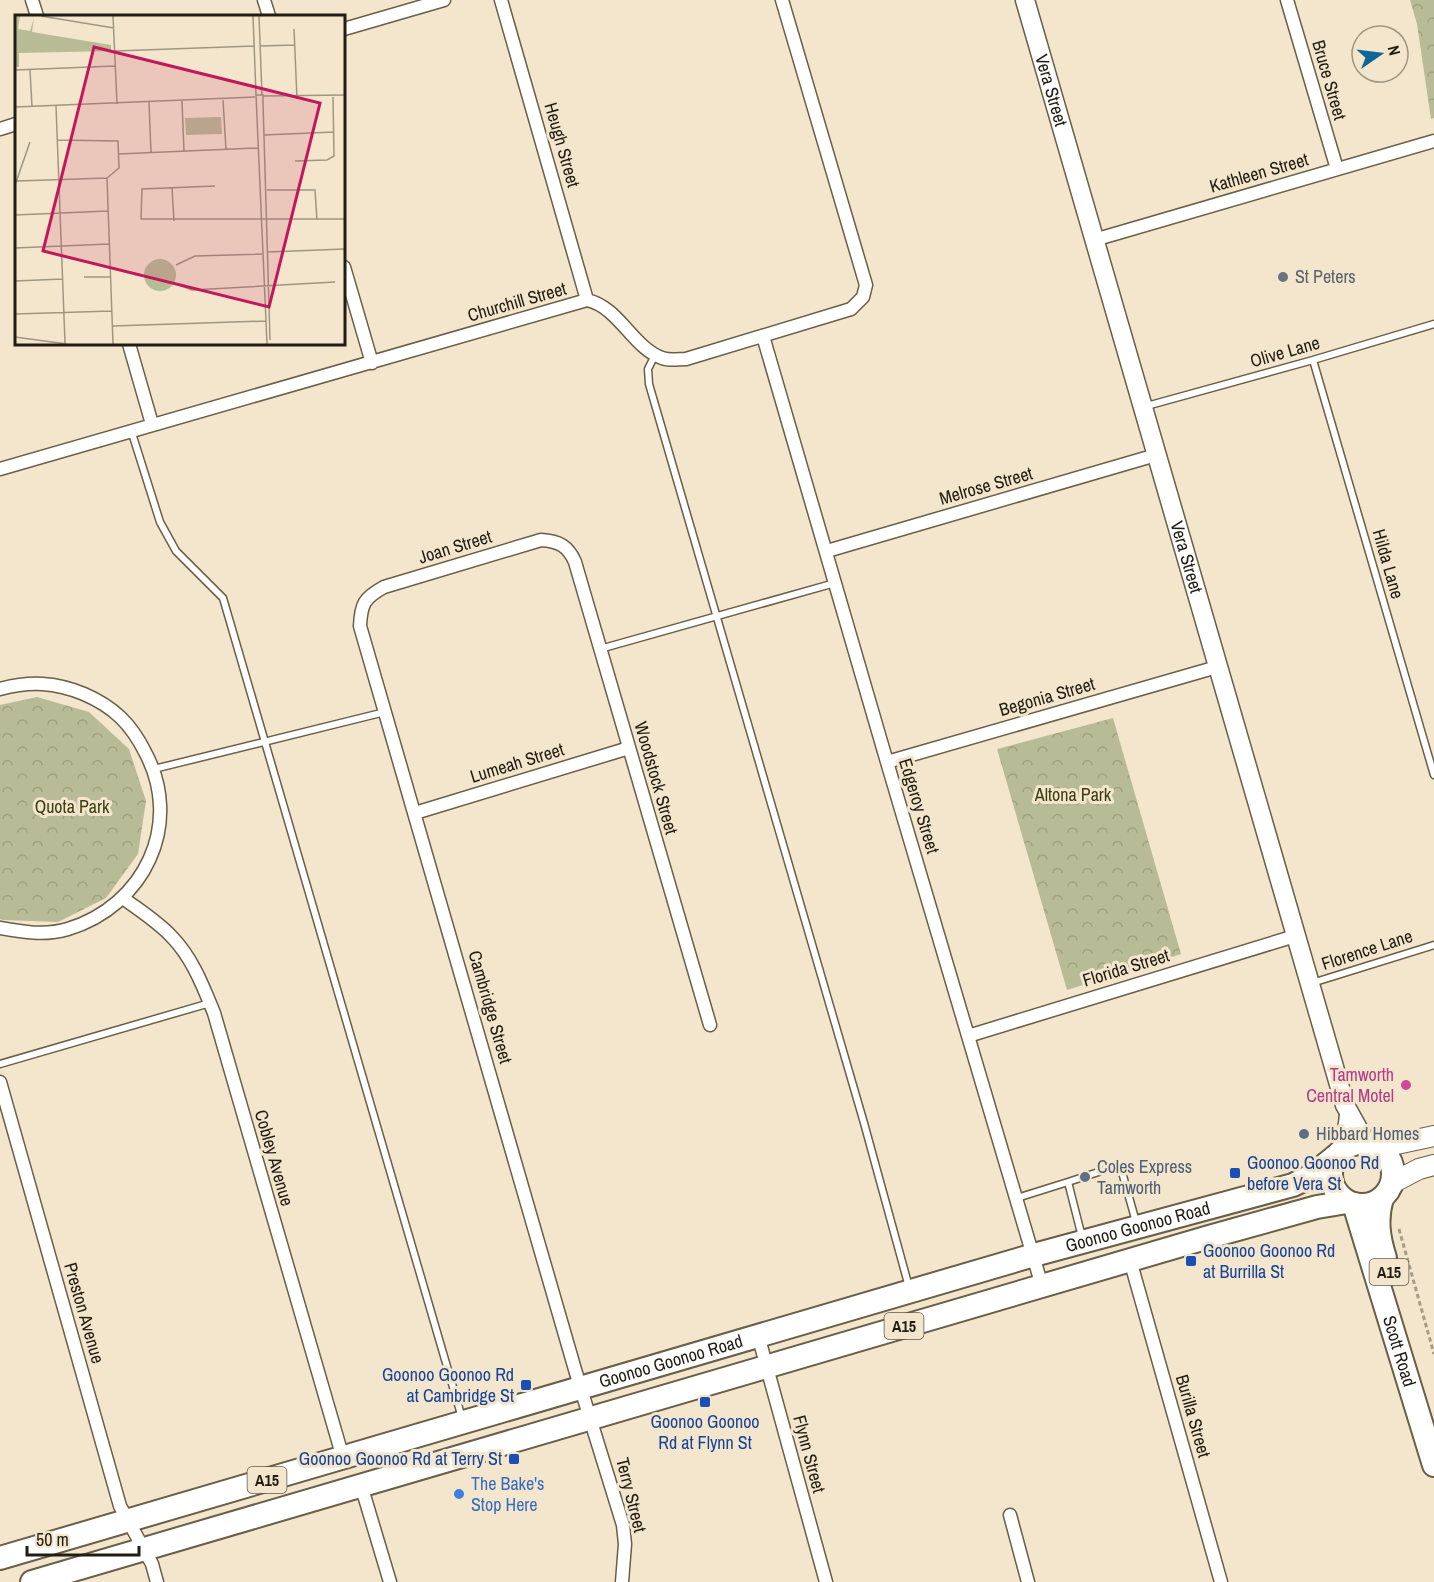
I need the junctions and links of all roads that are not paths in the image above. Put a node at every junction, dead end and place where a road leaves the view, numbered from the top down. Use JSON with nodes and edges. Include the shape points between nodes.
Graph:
{"nodes":[{"id":1,"x":32,"y":0,"type":"edge"},
{"id":2,"x":264,"y":0,"type":"edge"},
{"id":3,"x":444,"y":0,"type":"edge"},
{"id":4,"x":501,"y":0,"type":"edge"},
{"id":5,"x":782,"y":0,"type":"edge"},
{"id":6,"x":1024,"y":0,"type":"edge"},
{"id":7,"x":1287,"y":0,"type":"edge"},
{"id":8,"x":37,"y":15,"type":"edge"},
{"id":9,"x":269,"y":15,"type":"edge"},
{"id":10,"x":345,"y":29,"type":"edge"},
{"id":11,"x":15,"y":124,"type":"edge"},
{"id":12,"x":0,"y":129,"type":"edge"},
{"id":13,"x":1434,"y":141,"type":"edge"},
{"id":14,"x":1336,"y":169,"type":"junction"},
{"id":15,"x":1094,"y":240,"type":"junction"},
{"id":16,"x":345,"y":270,"type":"edge"},
{"id":17,"x":587,"y":300,"type":"junction"},
{"id":18,"x":1434,"y":324,"type":"edge"},
{"id":19,"x":763,"y":336,"type":"junction"},
{"id":20,"x":129,"y":345,"type":"edge"},
{"id":21,"x":656,"y":355,"type":"junction"},
{"id":22,"x":1313,"y":360,"type":"junction"},
{"id":23,"x":372,"y":363,"type":"junction"},
{"id":24,"x":1143,"y":407,"type":"junction"},
{"id":25,"x":152,"y":424,"type":"junction"},
{"id":26,"x":131,"y":430,"type":"junction"},
{"id":27,"x":1156,"y":455,"type":"junction"},
{"id":28,"x":0,"y":469,"type":"edge"},
{"id":29,"x":563,"y":544,"type":"joint"},
{"id":30,"x":827,"y":551,"type":"junction"},
{"id":31,"x":835,"y":583,"type":"junction"},
{"id":32,"x":362,"y":605,"type":"joint"},
{"id":33,"x":716,"y":615,"type":"junction"},
{"id":34,"x":600,"y":649,"type":"junction"},
{"id":35,"x":1217,"y":667,"type":"junction"},
{"id":36,"x":0,"y":689,"type":"edge"},
{"id":37,"x":385,"y":712,"type":"junction"},
{"id":38,"x":265,"y":742,"type":"junction"},
{"id":39,"x":629,"y":748,"type":"junction"},
{"id":40,"x":887,"y":762,"type":"junction"},
{"id":41,"x":154,"y":769,"type":"junction"},
{"id":42,"x":1434,"y":775,"type":"edge"},
{"id":43,"x":415,"y":813,"type":"junction"},
{"id":44,"x":123,"y":898,"type":"junction"},
{"id":45,"x":0,"y":928,"type":"edge"},
{"id":46,"x":1295,"y":936,"type":"junction"},
{"id":47,"x":1434,"y":945,"type":"edge"},
{"id":48,"x":1309,"y":984,"type":"junction"},
{"id":49,"x":210,"y":1003,"type":"junction"},
{"id":50,"x":710,"y":1025,"type":"dead end"},
{"id":51,"x":968,"y":1036,"type":"junction"},
{"id":52,"x":0,"y":1064,"type":"edge"},
{"id":53,"x":0,"y":1082,"type":"edge"},
{"id":54,"x":1434,"y":1136,"type":"edge"},
{"id":55,"x":1357,"y":1149,"type":"junction"},
{"id":56,"x":1434,"y":1165,"type":"edge"},
{"id":57,"x":1068,"y":1182,"type":"junction"},
{"id":58,"x":1387,"y":1190,"type":"junction"},
{"id":59,"x":1017,"y":1198,"type":"junction"},
{"id":60,"x":1350,"y":1203,"type":"junction"},
{"id":61,"x":1137,"y":1228,"type":"junction"},
{"id":62,"x":1084,"y":1242,"type":"junction"},
{"id":63,"x":1034,"y":1255,"type":"junction"},
{"id":64,"x":1130,"y":1260,"type":"junction"},
{"id":65,"x":1042,"y":1286,"type":"junction"},
{"id":66,"x":910,"y":1291,"type":"junction"},
{"id":67,"x":758,"y":1335,"type":"junction"},
{"id":68,"x":766,"y":1366,"type":"junction"},
{"id":69,"x":581,"y":1388,"type":"junction"},
{"id":70,"x":591,"y":1418,"type":"junction"},
{"id":71,"x":1430,"y":1420,"type":"edge"},
{"id":72,"x":463,"y":1422,"type":"junction"},
{"id":73,"x":343,"y":1458,"type":"junction"},
{"id":74,"x":1434,"y":1466,"type":"edge"},
{"id":75,"x":361,"y":1485,"type":"junction"},
{"id":76,"x":1010,"y":1515,"type":"dead end"},
{"id":77,"x":128,"y":1520,"type":"junction"},
{"id":78,"x":144,"y":1549,"type":"junction"},
{"id":79,"x":0,"y":1558,"type":"edge"},
{"id":80,"x":32,"y":1582,"type":"edge"},
{"id":81,"x":158,"y":1582,"type":"edge"},
{"id":82,"x":390,"y":1582,"type":"edge"},
{"id":83,"x":622,"y":1582,"type":"edge"},
{"id":84,"x":826,"y":1582,"type":"edge"},
{"id":85,"x":1028,"y":1582,"type":"edge"},
{"id":86,"x":1221,"y":1582,"type":"edge"}],
"edges":[{"from":1,"to":8,"type":"street"},
{"from":2,"to":9,"type":"street"},
{"from":3,"to":10,"type":"street"},
{"from":4,"to":17,"type":"street","name":"Heugh Street"},
{"from":5,"to":19,"type":"street","via":[[866,285],[851,309]]},
{"from":6,"to":15,"type":"street","name":"Vera Street"},
{"from":7,"to":14,"type":"street","name":"Bruce Street"},
{"from":11,"to":12,"type":"street"},
{"from":13,"to":14,"type":"street","name":"Kathleen Street"},
{"from":14,"to":15,"type":"street","name":"Kathleen Street"},
{"from":15,"to":24,"type":"street","name":"Vera Street"},
{"from":16,"to":23,"type":"street"},
{"from":17,"to":21,"type":"street","name":"Churchill Street","via":[[607,309]]},
{"from":17,"to":23,"type":"street","name":"Churchill Street"},
{"from":18,"to":22,"type":"lane","name":"Olive Lane"},
{"from":19,"to":21,"type":"street","via":[[686,359],[670,360]]},
{"from":19,"to":30,"type":"street","name":"Edgeroy Street"},
{"from":20,"to":25,"type":"street"},
{"from":21,"to":33,"type":"lane","via":[[648,369],[648,384]]},
{"from":22,"to":24,"type":"lane","name":"Olive Lane"},
{"from":22,"to":42,"type":"lane","name":"Hilda Lane"},
{"from":23,"to":25,"type":"street","name":"Churchill Street"},
{"from":24,"to":27,"type":"street","name":"Vera Street"},
{"from":25,"to":26,"type":"street","name":"Churchill Street"},
{"from":26,"to":28,"type":"street","name":"Churchill Street"},
{"from":26,"to":38,"type":"lane","via":[[160,522],[176,551],[223,598]]},
{"from":27,"to":30,"type":"street","name":"Melrose Street"},
{"from":27,"to":35,"type":"street","name":"Vera Street"},
{"from":29,"to":32,"type":"street","name":"Joan Street","via":[[541,540],[384,587]]},
{"from":29,"to":34,"type":"street","name":"Woodstock Street","via":[[575,562]]},
{"from":30,"to":31,"type":"street","name":"Edgeroy Street"},
{"from":31,"to":33,"type":"lane"},
{"from":31,"to":40,"type":"street","name":"Edgeroy Street"},
{"from":32,"to":37,"type":"street","name":"Cambridge Street","via":[[360,626]]},
{"from":33,"to":34,"type":"lane"},
{"from":33,"to":66,"type":"lane"},
{"from":34,"to":39,"type":"street","name":"Woodstock Street"},
{"from":35,"to":40,"type":"street","name":"Begonia Street"},
{"from":35,"to":46,"type":"street","name":"Vera Street"},
{"from":36,"to":41,"type":"street","via":[[21,683],[64,686],[103,702],[135,731]]},
{"from":37,"to":38,"type":"lane"},
{"from":37,"to":43,"type":"street","name":"Cambridge Street"},
{"from":38,"to":41,"type":"lane"},
{"from":38,"to":72,"type":"lane"},
{"from":39,"to":43,"type":"street","name":"Lumeah Street"},
{"from":39,"to":50,"type":"street","name":"Woodstock Street"},
{"from":40,"to":51,"type":"street","name":"Edgeroy Street"},
{"from":41,"to":44,"type":"street","via":[[161,803],[157,838],[145,871]]},
{"from":43,"to":69,"type":"street","name":"Cambridge Street"},
{"from":44,"to":45,"type":"street","via":[[96,918],[66,930],[32,934]]},
{"from":44,"to":49,"type":"street","name":"Cobley Avenue","via":[[170,934],[202,982]]},
{"from":46,"to":48,"type":"street","name":"Vera Street"},
{"from":46,"to":51,"type":"street","name":"Florida Street"},
{"from":47,"to":48,"type":"lane","name":"Florence Lane"},
{"from":48,"to":55,"type":"street","name":"Vera Street"},
{"from":49,"to":52,"type":"lane"},
{"from":49,"to":73,"type":"street","name":"Cobley Avenue"},
{"from":51,"to":59,"type":"street","name":"Edgeroy Street"},
{"from":53,"to":77,"type":"street","name":"Preston Avenue","via":[[120,1506]]},
{"from":54,"to":55,"type":"main road","name":"Goonoo Goonoo Road"},
{"from":55,"to":58,"type":"highway","number":"A15","via":[[1386,1154],[1393,1173]]},
{"from":55,"to":60,"type":"highway","number":"A15","via":[[1332,1165],[1333,1186]]},
{"from":55,"to":61,"type":"highway","name":"Goonoo Goonoo Road","number":"A15","via":[[1293,1185]]},
{"from":56,"to":58,"type":"main road","via":[[1419,1169]]},
{"from":57,"to":59,"type":"lane"},
{"from":57,"to":61,"type":"lane","via":[[1120,1166]]},
{"from":57,"to":62,"type":"lane"},
{"from":58,"to":60,"type":"highway","number":"A15","via":[[1365,1205]]},
{"from":58,"to":71,"type":"highway","name":"Scott Road","number":"A15","via":[[1378,1214],[1378,1230]]},
{"from":59,"to":63,"type":"street","name":"Edgeroy Street"},
{"from":60,"to":64,"type":"highway","name":"Goonoo Goonoo Road","number":"A15","via":[[1291,1214]]},
{"from":60,"to":71,"type":"highway","name":"Scott Road","number":"A15"},
{"from":61,"to":62,"type":"highway","name":"Goonoo Goonoo Road","number":"A15"},
{"from":62,"to":63,"type":"highway","name":"Goonoo Goonoo Road","number":"A15"},
{"from":63,"to":65,"type":"street","name":"Edgeroy Street"},
{"from":63,"to":66,"type":"highway","name":"Goonoo Goonoo Road","number":"A15"},
{"from":64,"to":65,"type":"highway","name":"Goonoo Goonoo Road","number":"A15"},
{"from":64,"to":86,"type":"street","name":"Burilla Street"},
{"from":65,"to":68,"type":"highway","name":"Goonoo Goonoo Road","number":"A15"},
{"from":66,"to":67,"type":"highway","name":"Goonoo Goonoo Road","number":"A15"},
{"from":67,"to":68,"type":"street","name":"Flynn Street"},
{"from":67,"to":69,"type":"highway","name":"Goonoo Goonoo Road","number":"A15"},
{"from":68,"to":70,"type":"highway","name":"Goonoo Goonoo Road","number":"A15"},
{"from":68,"to":84,"type":"street","name":"Flynn Street"},
{"from":69,"to":70,"type":"street","name":"Cambridge Street"},
{"from":69,"to":72,"type":"highway","name":"Goonoo Goonoo Road","number":"A15"},
{"from":70,"to":75,"type":"highway","name":"Goonoo Goonoo Road","number":"A15"},
{"from":70,"to":83,"type":"street","name":"Terry Street","via":[[623,1525]]},
{"from":71,"to":74,"type":"highway","name":"Scott Road","number":"A15"},
{"from":72,"to":73,"type":"highway","name":"Goonoo Goonoo Road","number":"A15"},
{"from":73,"to":77,"type":"highway","name":"Goonoo Goonoo Road","number":"A15"},
{"from":75,"to":78,"type":"highway","name":"Goonoo Goonoo Road","number":"A15"},
{"from":75,"to":82,"type":"street"},
{"from":76,"to":85,"type":"street"},
{"from":77,"to":78,"type":"street","name":"Preston Avenue"},
{"from":77,"to":79,"type":"highway","name":"Goonoo Goonoo Road","number":"A15"},
{"from":78,"to":80,"type":"highway","name":"Goonoo Goonoo Road","number":"A15"},
{"from":78,"to":81,"type":"street","name":"Preston Avenue"}]}
